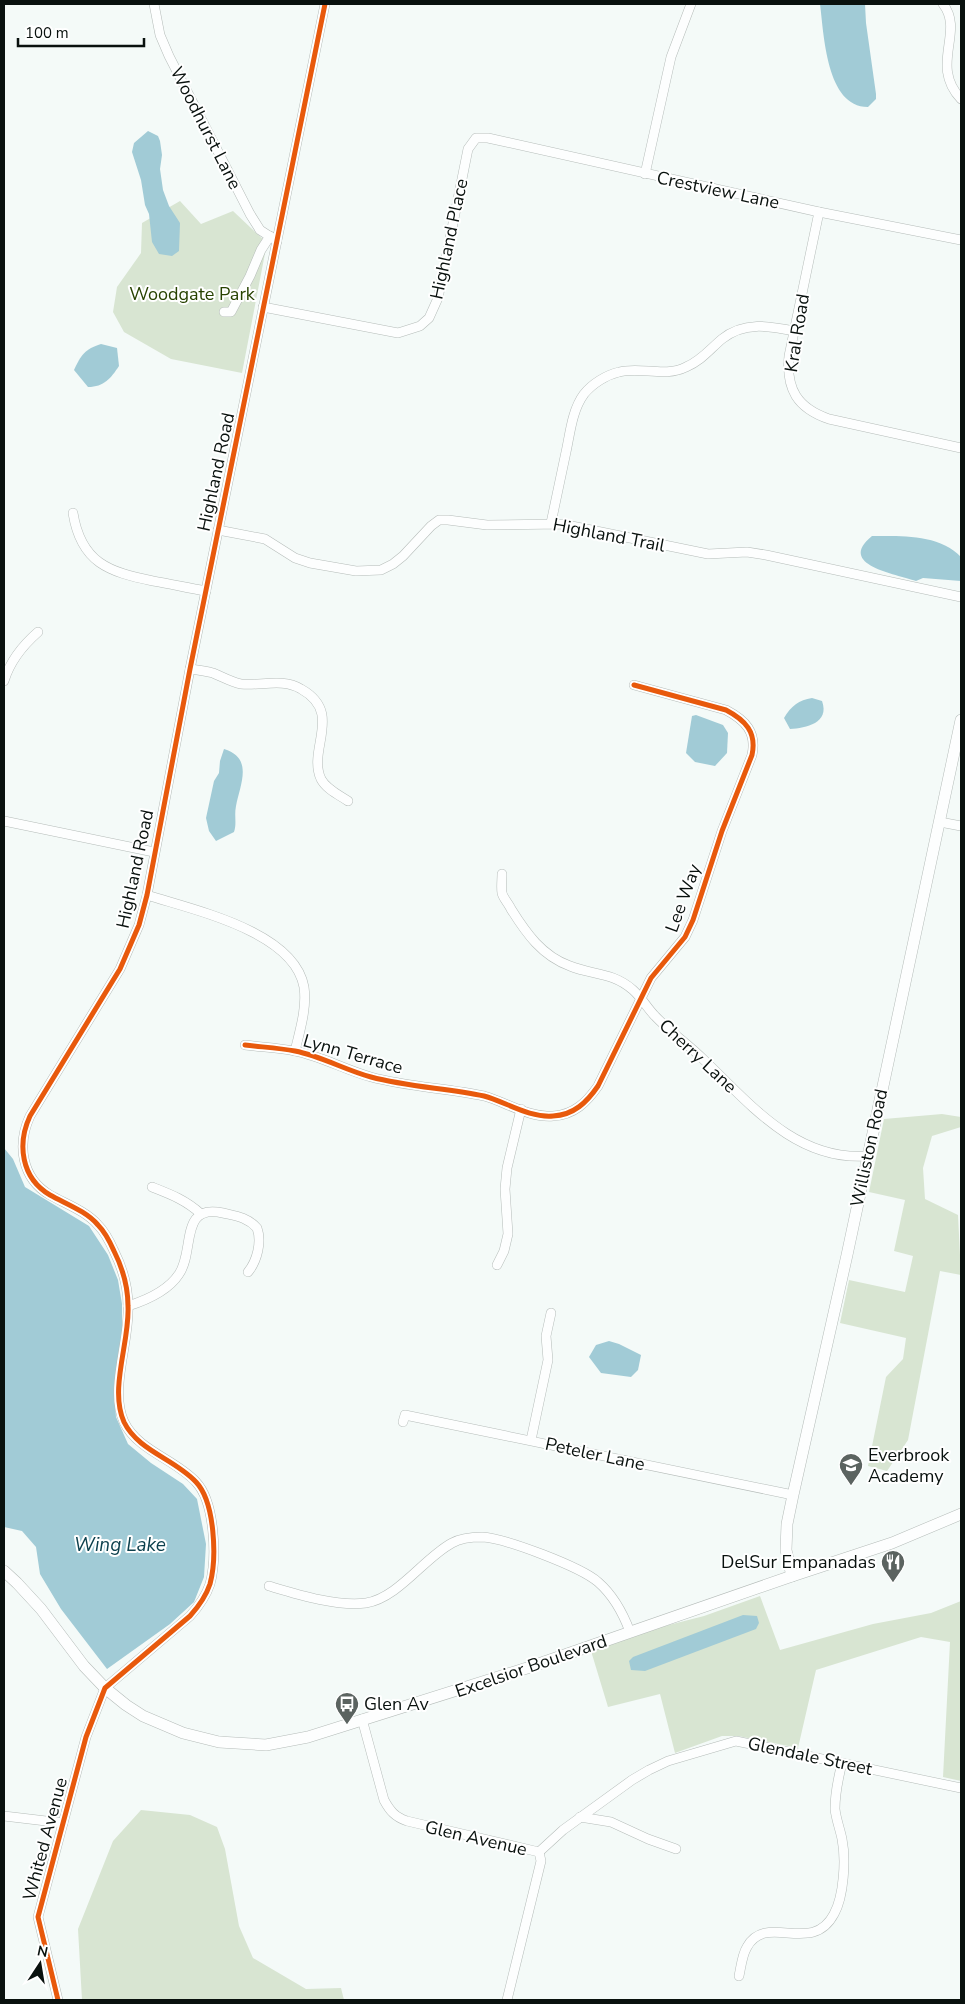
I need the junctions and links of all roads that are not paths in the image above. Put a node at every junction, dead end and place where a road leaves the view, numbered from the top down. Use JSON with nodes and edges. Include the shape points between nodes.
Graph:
{"nodes":[{"id":1,"x":154,"y":4,"type":"edge"},
{"id":2,"x":324,"y":4,"type":"edge"},
{"id":3,"x":691,"y":4,"type":"edge"},
{"id":4,"x":943,"y":4,"type":"edge"},
{"id":5,"x":961,"y":100,"type":"edge"},
{"id":6,"x":476,"y":138,"type":"joint"},
{"id":7,"x":646,"y":174,"type":"junction"},
{"id":8,"x":819,"y":212,"type":"junction"},
{"id":9,"x":273,"y":239,"type":"junction"},
{"id":10,"x":961,"y":240,"type":"edge"},
{"id":11,"x":263,"y":307,"type":"junction"},
{"id":12,"x":224,"y":312,"type":"dead end"},
{"id":13,"x":794,"y":331,"type":"junction"},
{"id":14,"x":961,"y":448,"type":"edge"},
{"id":15,"x":73,"y":513,"type":"dead end"},
{"id":16,"x":551,"y":523,"type":"junction"},
{"id":17,"x":218,"y":530,"type":"junction"},
{"id":18,"x":206,"y":592,"type":"junction"},
{"id":19,"x":961,"y":597,"type":"edge"},
{"id":20,"x":38,"y":632,"type":"dead end"},
{"id":21,"x":190,"y":669,"type":"junction"},
{"id":22,"x":4,"y":682,"type":"edge"},
{"id":23,"x":634,"y":685,"type":"dead end"},
{"id":24,"x":961,"y":720,"type":"edge"},
{"id":25,"x":348,"y":801,"type":"dead end"},
{"id":26,"x":4,"y":821,"type":"edge"},
{"id":27,"x":940,"y":822,"type":"junction"},
{"id":28,"x":961,"y":826,"type":"edge"},
{"id":29,"x":154,"y":852,"type":"junction"},
{"id":30,"x":502,"y":874,"type":"dead end"},
{"id":31,"x":147,"y":895,"type":"junction"},
{"id":32,"x":642,"y":999,"type":"junction"},
{"id":33,"x":245,"y":1045,"type":"dead end"},
{"id":34,"x":295,"y":1051,"type":"junction"},
{"id":35,"x":482,"y":1096,"type":"joint"},
{"id":36,"x":521,"y":1109,"type":"junction"},
{"id":37,"x":867,"y":1156,"type":"junction"},
{"id":38,"x":152,"y":1187,"type":"dead end"},
{"id":39,"x":201,"y":1214,"type":"junction"},
{"id":40,"x":497,"y":1266,"type":"dead end"},
{"id":41,"x":248,"y":1272,"type":"dead end"},
{"id":42,"x":128,"y":1306,"type":"junction"},
{"id":43,"x":551,"y":1313,"type":"dead end"},
{"id":44,"x":404,"y":1422,"type":"dead end"},
{"id":45,"x":531,"y":1440,"type":"junction"},
{"id":46,"x":793,"y":1495,"type":"junction"},
{"id":47,"x":961,"y":1514,"type":"edge"},
{"id":48,"x":4,"y":1571,"type":"edge"},
{"id":49,"x":792,"y":1576,"type":"junction"},
{"id":50,"x":269,"y":1586,"type":"dead end"},
{"id":51,"x":630,"y":1632,"type":"junction"},
{"id":52,"x":105,"y":1688,"type":"junction"},
{"id":53,"x":362,"y":1719,"type":"junction"},
{"id":54,"x":842,"y":1763,"type":"junction"},
{"id":55,"x":961,"y":1788,"type":"edge"},
{"id":56,"x":4,"y":1816,"type":"edge"},
{"id":57,"x":580,"y":1818,"type":"junction"},
{"id":58,"x":63,"y":1823,"type":"junction"},
{"id":59,"x":676,"y":1849,"type":"dead end"},
{"id":60,"x":539,"y":1852,"type":"junction"},
{"id":61,"x":739,"y":1976,"type":"dead end"},
{"id":62,"x":58,"y":2000,"type":"edge"},
{"id":63,"x":507,"y":2000,"type":"edge"}],
"edges":[{"from":1,"to":9,"type":"street","name":"Woodhurst Lane","via":[[160,35],[169,56],[250,214],[260,230]]},
{"from":2,"to":9,"type":"street","name":"Highland Road"},
{"from":3,"to":7,"type":"street","via":[[671,57]]},
{"from":4,"to":5,"type":"street","via":[[956,27],[948,72],[954,91]]},
{"from":6,"to":7,"type":"street","name":"Crestview Lane"},
{"from":6,"to":11,"type":"street","name":"Highland Place","via":[[468,149],[438,298],[420,326],[398,333],[386,332]]},
{"from":7,"to":8,"type":"street","name":"Crestview Lane"},
{"from":8,"to":10,"type":"street","name":"Crestview Lane"},
{"from":8,"to":13,"type":"street","name":"Kral Road"},
{"from":9,"to":11,"type":"street","name":"Highland Road"},
{"from":9,"to":12,"type":"street","via":[[261,250],[231,312]]},
{"from":11,"to":17,"type":"street","name":"Highland Road"},
{"from":13,"to":14,"type":"street","name":"Kral Road","via":[[788,370],[790,384],[804,407],[829,420]]},
{"from":13,"to":16,"type":"street","via":[[765,325],[750,326],[728,334],[696,363],[684,368],[672,372],[632,369],[606,377],[594,385],[584,395],[573,420]]},
{"from":15,"to":18,"type":"street","via":[[81,541],[90,554],[108,568],[129,576]]},
{"from":16,"to":17,"type":"street","name":"Highland Trail","via":[[487,525],[439,520],[393,564],[368,572],[310,563],[295,558],[265,539]]},
{"from":16,"to":19,"type":"street","name":"Highland Trail","via":[[708,554],[747,552],[766,555]]},
{"from":17,"to":18,"type":"street","name":"Highland Road"},
{"from":18,"to":21,"type":"street","name":"Highland Road"},
{"from":20,"to":22,"type":"street","via":[[14,657]]},
{"from":21,"to":25,"type":"street","via":[[242,684],[290,684],[307,693],[323,713],[321,779]]},
{"from":21,"to":29,"type":"street","name":"Highland Road"},
{"from":23,"to":32,"type":"street","name":"Lee Way","via":[[735,714],[749,727],[754,745],[693,920],[680,945],[652,978]]},
{"from":24,"to":27,"type":"main road","name":"Williston Road"},
{"from":26,"to":29,"type":"street"},
{"from":27,"to":28,"type":"street"},
{"from":27,"to":37,"type":"main road","name":"Williston Road"},
{"from":29,"to":31,"type":"street","name":"Highland Road"},
{"from":30,"to":32,"type":"street","name":"Cherry Lane","via":[[502,894],[534,943],[565,964],[617,980]]},
{"from":31,"to":34,"type":"street","via":[[224,920],[279,948],[288,956],[300,975],[305,998]]},
{"from":31,"to":42,"type":"street","name":"Highland Road","via":[[120,970],[30,1116],[22,1139],[25,1164],[38,1185],[98,1224],[104,1233],[122,1271]]},
{"from":32,"to":36,"type":"street","name":"Lee Way","via":[[598,1086],[580,1108],[552,1116],[537,1116]]},
{"from":32,"to":37,"type":"street","name":"Cherry Lane","via":[[661,1022],[778,1129],[812,1149],[832,1155]]},
{"from":33,"to":34,"type":"street","name":"Lynn Terrace"},
{"from":34,"to":35,"type":"street","name":"Lynn Terrace","via":[[396,1083]]},
{"from":35,"to":36,"type":"street","name":"Lee Way"},
{"from":36,"to":40,"type":"street","via":[[505,1189],[508,1234]]},
{"from":37,"to":46,"type":"main road","name":"Williston Road"},
{"from":38,"to":39,"type":"street","via":[[182,1199]]},
{"from":39,"to":41,"type":"street","via":[[213,1211],[242,1217],[257,1228],[259,1242],[255,1261]]},
{"from":39,"to":42,"type":"street","via":[[193,1223],[183,1268],[178,1276],[165,1289]]},
{"from":42,"to":52,"type":"street","name":"Highland Road","via":[[120,1385],[121,1412],[135,1437],[182,1470],[201,1489],[210,1517],[213,1564],[210,1585],[195,1610]]},
{"from":43,"to":45,"type":"street","via":[[546,1336],[548,1360]]},
{"from":44,"to":45,"type":"street","name":"Peteler Lane","via":[[405,1415]]},
{"from":45,"to":46,"type":"street","name":"Peteler Lane"},
{"from":46,"to":49,"type":"main road","name":"Williston Road","via":[[786,1550]]},
{"from":47,"to":49,"type":"main road","name":"Excelsior Boulevard","via":[[892,1543]]},
{"from":48,"to":52,"type":"main road","name":"Excelsior Boulevard","via":[[17,1582]]},
{"from":49,"to":51,"type":"main road","name":"Excelsior Boulevard"},
{"from":50,"to":51,"type":"street","via":[[338,1602],[368,1603],[394,1589],[453,1543],[482,1537],[584,1572],[608,1592]]},
{"from":51,"to":53,"type":"main road","name":"Excelsior Boulevard","via":[[445,1695]]},
{"from":52,"to":53,"type":"main road","name":"Excelsior Boulevard","via":[[126,1705],[164,1726],[219,1742],[247,1745],[288,1742]]},
{"from":52,"to":58,"type":"street","name":"Whited Avenue","via":[[86,1737]]},
{"from":53,"to":60,"type":"street","name":"Glen Avenue","via":[[384,1800],[397,1817]]},
{"from":54,"to":55,"type":"street","name":"Glendale Street"},
{"from":54,"to":57,"type":"street","name":"Glendale Street","via":[[736,1741],[668,1761],[649,1770]]},
{"from":54,"to":61,"type":"street","via":[[835,1811],[844,1868],[834,1915],[814,1932],[803,1935],[772,1932],[754,1938],[748,1946]]},
{"from":56,"to":58,"type":"street"},
{"from":57,"to":59,"type":"street","via":[[611,1822]]},
{"from":57,"to":60,"type":"street","name":"Glendale Street"},
{"from":58,"to":62,"type":"street","name":"Whited Avenue","via":[[38,1917]]},
{"from":60,"to":63,"type":"street","name":"Glen Avenue","via":[[541,1861]]}]}
